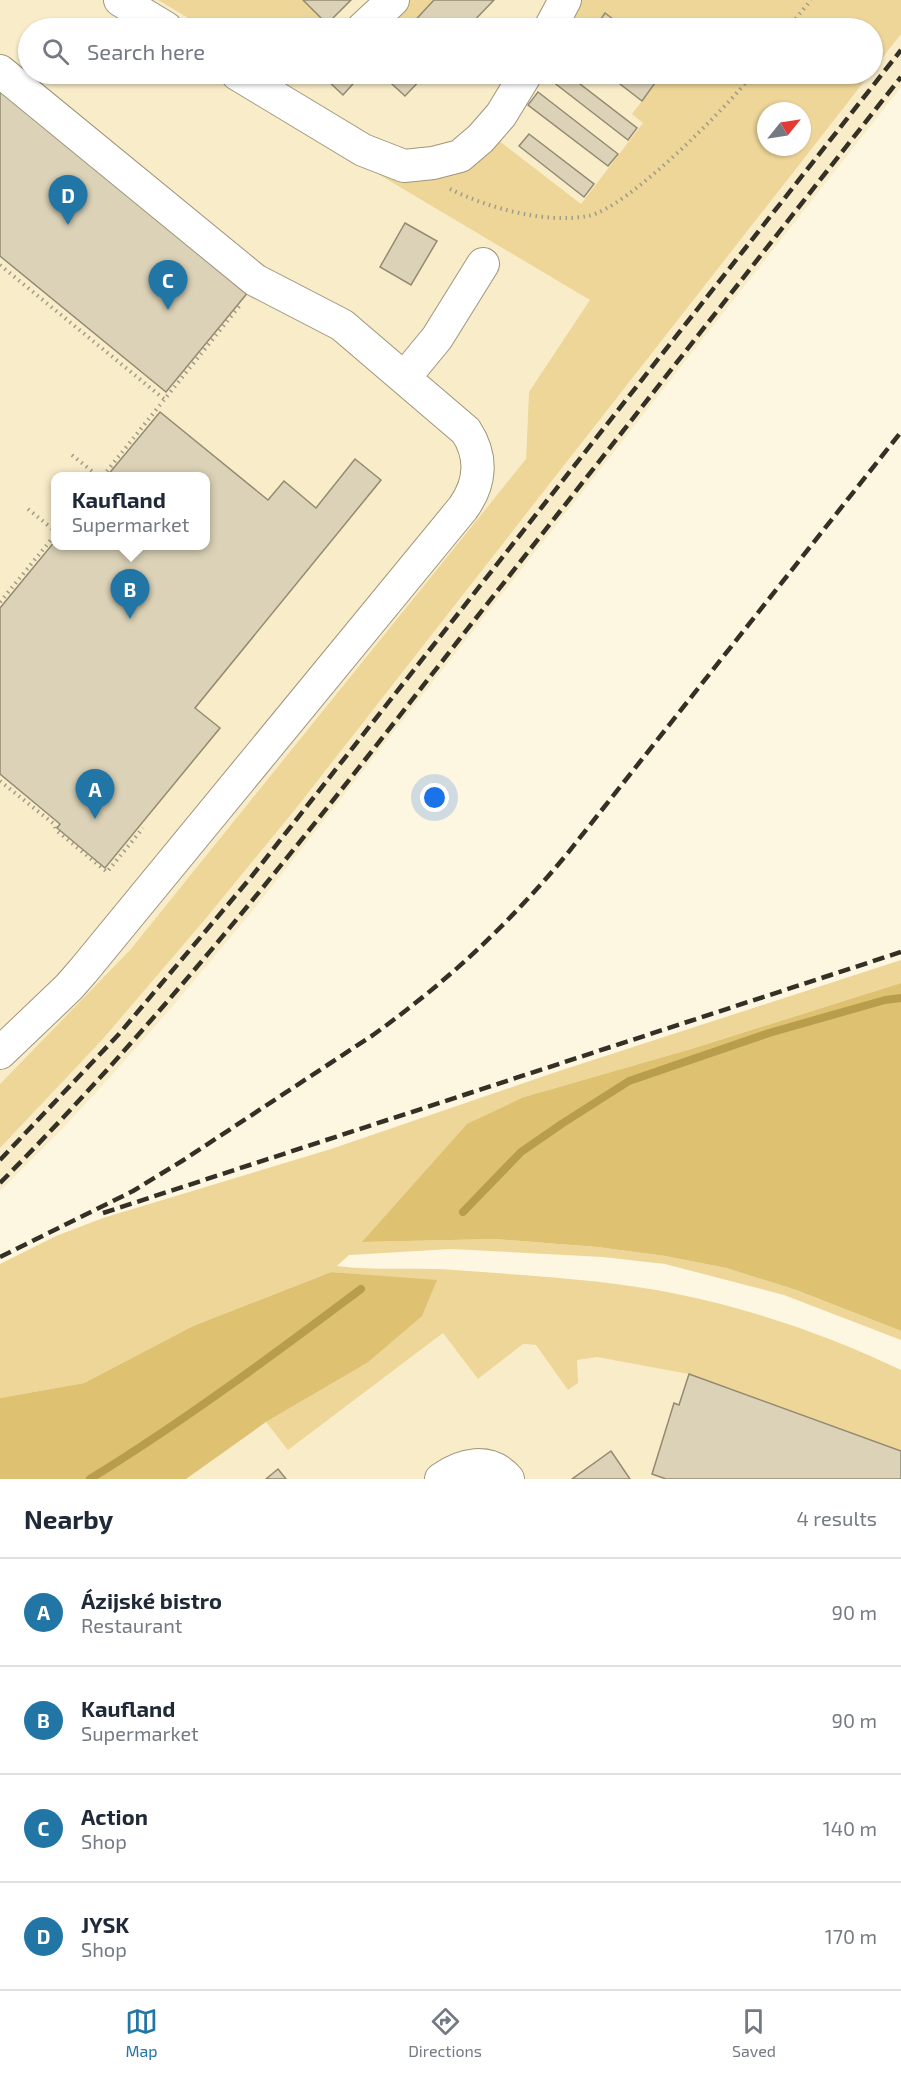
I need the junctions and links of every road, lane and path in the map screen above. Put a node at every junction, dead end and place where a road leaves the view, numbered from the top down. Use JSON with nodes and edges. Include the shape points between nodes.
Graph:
{"nodes":[{"id":1,"x":120,"y":0,"type":"edge"},
{"id":2,"x":393,"y":0,"type":"edge"},
{"id":3,"x":565,"y":0,"type":"edge"},
{"id":4,"x":811,"y":0,"type":"edge"},
{"id":5,"x":150,"y":18,"type":"edge"},
{"id":6,"x":374,"y":18,"type":"edge"},
{"id":7,"x":555,"y":18,"type":"edge"},
{"id":8,"x":796,"y":18,"type":"edge"},
{"id":9,"x":0,"y":71,"type":"edge"},
{"id":10,"x":254,"y":84,"type":"edge"},
{"id":11,"x":520,"y":84,"type":"edge"},
{"id":12,"x":743,"y":84,"type":"edge"},
{"id":13,"x":449,"y":188,"type":"dead end"},
{"id":14,"x":483,"y":264,"type":"dead end"},
{"id":15,"x":0,"y":265,"type":"edge"},
{"id":16,"x":259,"y":282,"type":"junction"},
{"id":17,"x":404,"y":378,"type":"junction"},
{"id":18,"x":164,"y":399,"type":"junction"},
{"id":19,"x":72,"y":455,"type":"dead end"},
{"id":20,"x":92,"y":472,"type":"edge"},
{"id":21,"x":107,"y":472,"type":"edge"},
{"id":22,"x":28,"y":509,"type":"dead end"},
{"id":23,"x":51,"y":529,"type":"edge"},
{"id":24,"x":51,"y":538,"type":"edge"},
{"id":25,"x":0,"y":602,"type":"edge"},
{"id":26,"x":0,"y":781,"type":"edge"},
{"id":27,"x":143,"y":828,"type":"dead end"},
{"id":28,"x":0,"y":1053,"type":"edge"},
{"id":29,"x":441,"y":1479,"type":"edge"},
{"id":30,"x":508,"y":1479,"type":"edge"}],
"edges":[{"from":1,"to":5,"type":"lane"},
{"from":2,"to":6,"type":"lane"},
{"from":3,"to":7,"type":"lane"},
{"from":4,"to":8,"type":"path"},
{"from":9,"to":16,"type":"lane"},
{"from":10,"to":11,"type":"lane","via":[[363,150],[404,166],[433,164],[460,156],[482,138]]},
{"from":12,"to":13,"type":"path","via":[[652,175],[618,202],[589,216],[565,218],[519,213],[477,202]]},
{"from":14,"to":17,"type":"lane","via":[[437,338]]},
{"from":15,"to":18,"type":"path"},
{"from":16,"to":17,"type":"lane","via":[[342,326]]},
{"from":16,"to":18,"type":"path"},
{"from":17,"to":28,"type":"lane","via":[[459,424],[471,439],[478,469],[470,498],[83,971]]},
{"from":18,"to":21,"type":"path"},
{"from":19,"to":20,"type":"path"},
{"from":22,"to":23,"type":"path"},
{"from":24,"to":25,"type":"path"},
{"from":26,"to":27,"type":"path","via":[[107,872]]},
{"from":29,"to":30,"type":"lane","via":[[470,1464],[487,1465]]}]}
